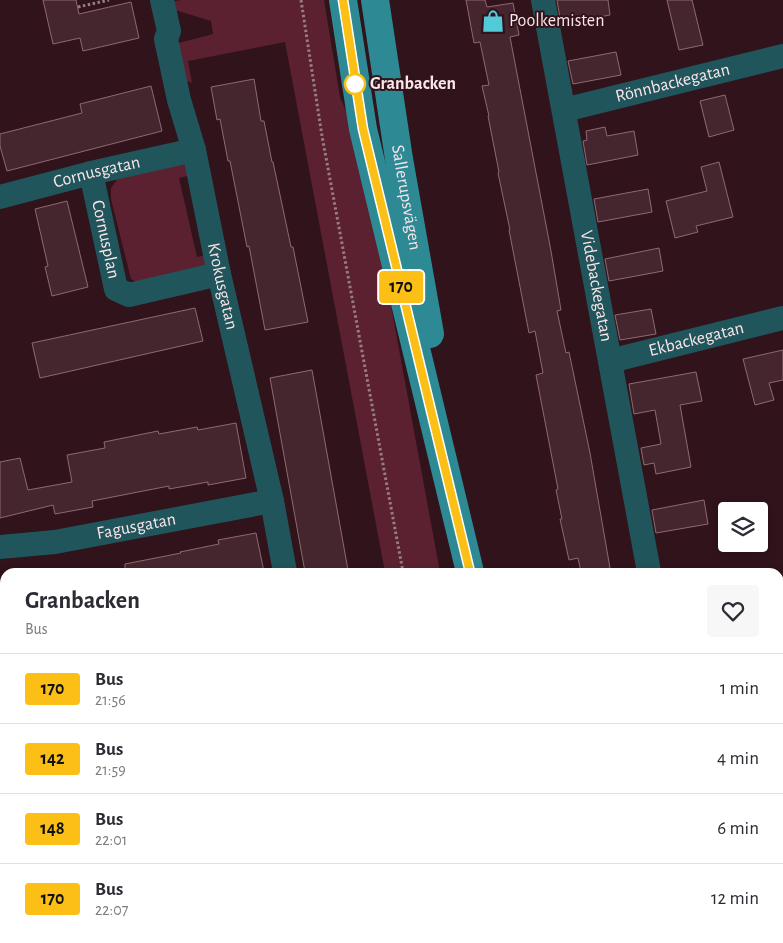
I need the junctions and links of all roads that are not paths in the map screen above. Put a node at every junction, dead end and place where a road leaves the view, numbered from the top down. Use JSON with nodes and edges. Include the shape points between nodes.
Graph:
{"nodes":[{"id":1,"x":162,"y":0,"type":"edge"},
{"id":2,"x":343,"y":0,"type":"edge"},
{"id":3,"x":375,"y":0,"type":"edge"},
{"id":4,"x":543,"y":0,"type":"edge"},
{"id":5,"x":783,"y":56,"type":"edge"},
{"id":6,"x":564,"y":110,"type":"junction"},
{"id":7,"x":194,"y":150,"type":"junction"},
{"id":8,"x":91,"y":173,"type":"junction"},
{"id":9,"x":0,"y":197,"type":"edge"},
{"id":10,"x":220,"y":274,"type":"junction"},
{"id":11,"x":783,"y":318,"type":"edge"},
{"id":12,"x":610,"y":361,"type":"junction"},
{"id":13,"x":272,"y":501,"type":"junction"},
{"id":14,"x":0,"y":547,"type":"edge"},
{"id":15,"x":284,"y":568,"type":"edge"},
{"id":16,"x":469,"y":568,"type":"edge"},
{"id":17,"x":469,"y":568,"type":"edge"},
{"id":18,"x":648,"y":568,"type":"edge"}],
"edges":[{"from":1,"to":7,"type":"street","name":"Krokusgatan","via":[[169,31],[166,39],[179,100]]},
{"from":2,"to":16,"type":"main road","name":"Sallerupsvägen","via":[[363,129]]},
{"from":3,"to":17,"type":"main road","name":"Sallerupsvägen"},
{"from":4,"to":6,"type":"street","name":"Videbackegatan"},
{"from":5,"to":6,"type":"street","name":"Rönnbackegatan"},
{"from":6,"to":12,"type":"street","name":"Videbackegatan"},
{"from":7,"to":8,"type":"street","name":"Cornusgatan"},
{"from":7,"to":10,"type":"street","name":"Krokusgatan"},
{"from":8,"to":9,"type":"street","name":"Cornusgatan"},
{"from":8,"to":10,"type":"street","name":"Cornusplan","via":[[116,289],[129,295]]},
{"from":10,"to":13,"type":"street","name":"Krokusgatan"},
{"from":11,"to":12,"type":"street","name":"Ekbackegatan"},
{"from":12,"to":18,"type":"street","name":"Videbackegatan"},
{"from":13,"to":14,"type":"street","name":"Fagusgatan","via":[[55,542]]},
{"from":13,"to":15,"type":"street","name":"Krokusgatan"}]}
